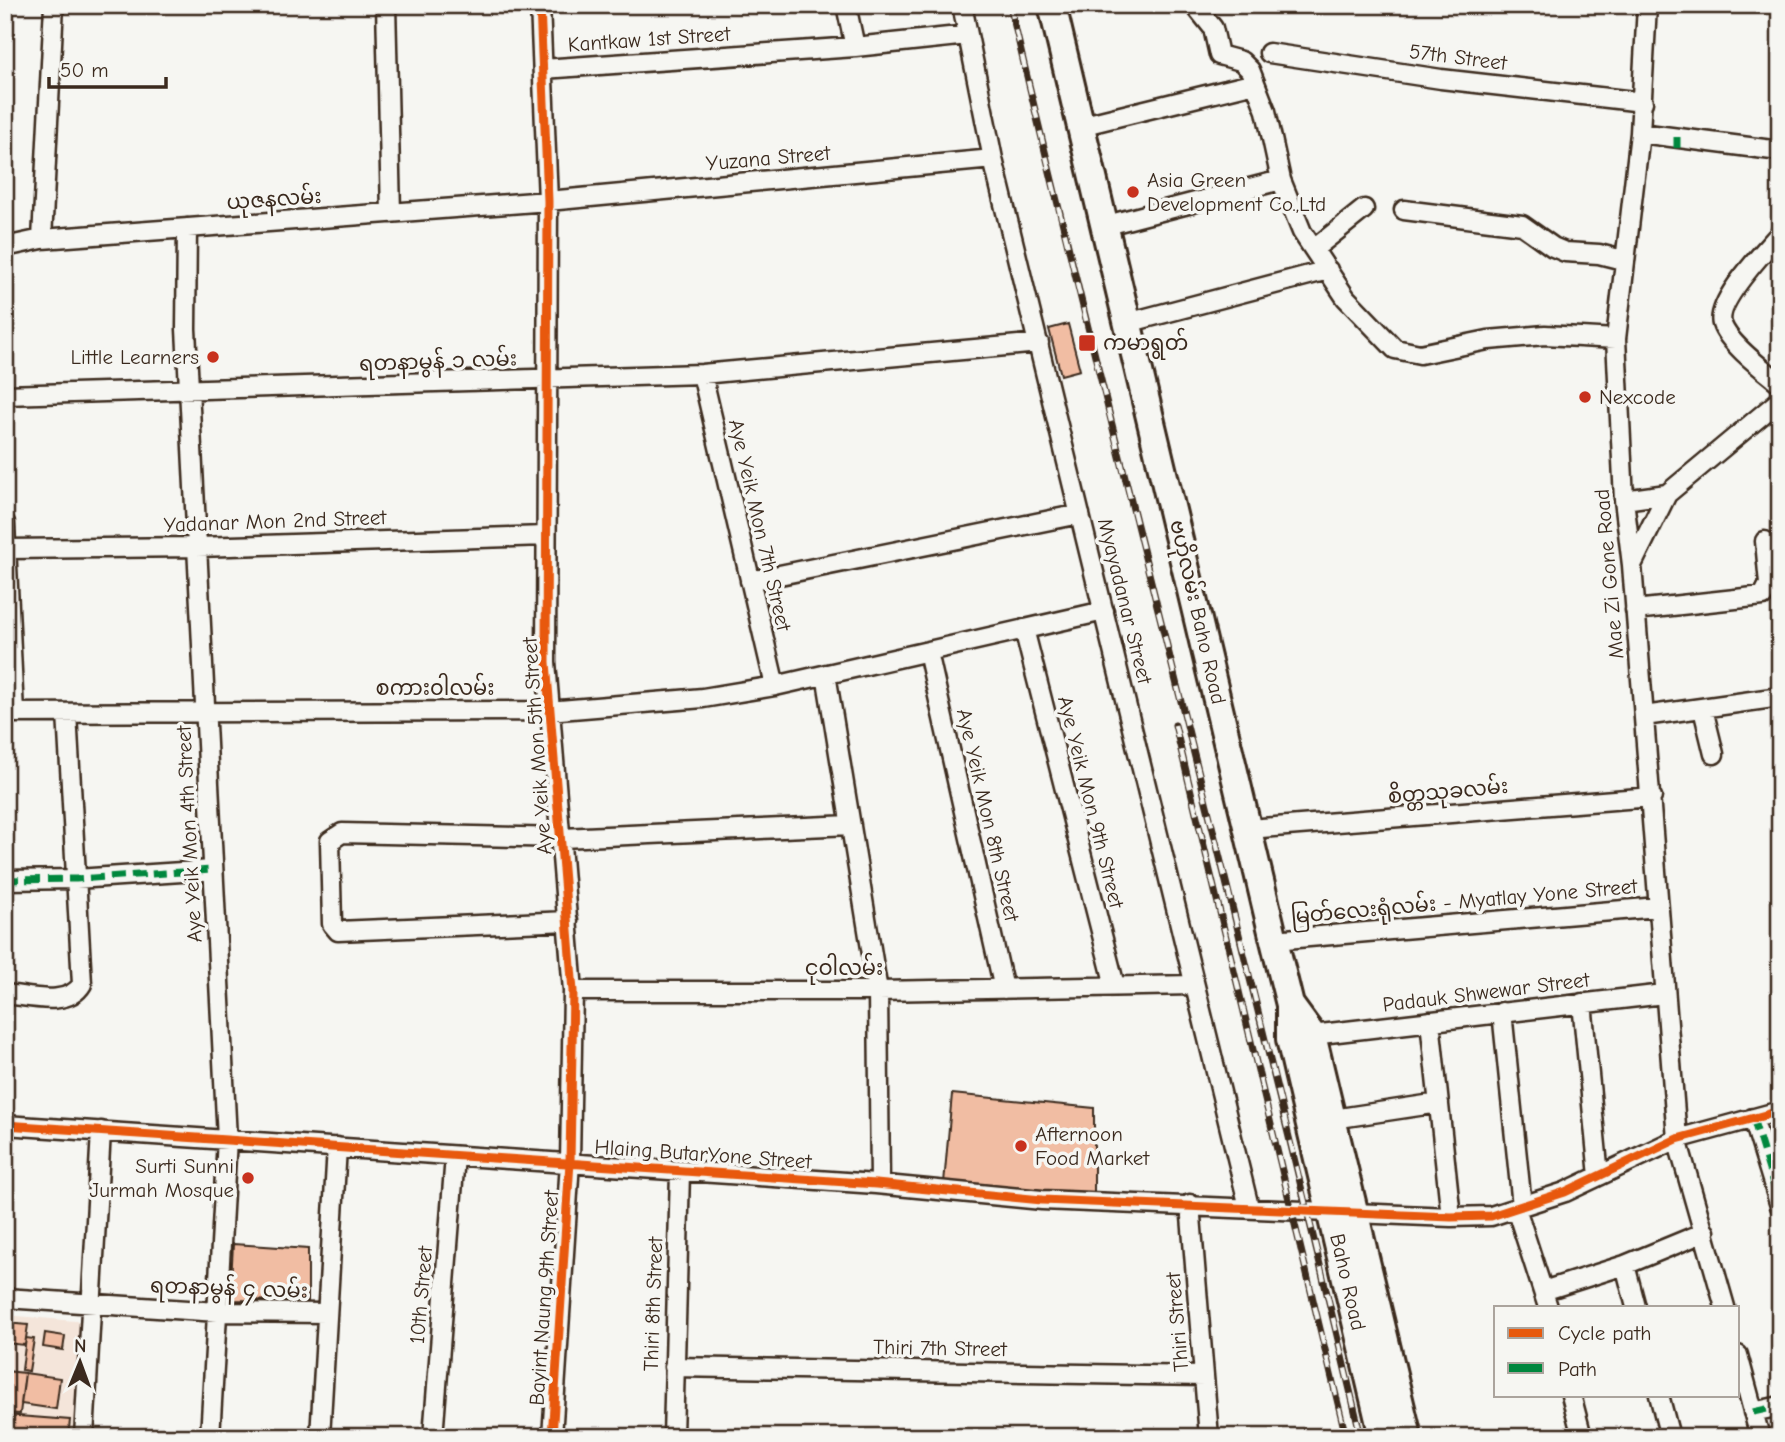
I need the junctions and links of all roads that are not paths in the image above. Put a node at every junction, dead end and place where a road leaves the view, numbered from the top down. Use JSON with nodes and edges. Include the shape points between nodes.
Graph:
{"nodes":[{"id":1,"x":54,"y":5,"type":"edge"},
{"id":2,"x":386,"y":5,"type":"edge"},
{"id":3,"x":540,"y":5,"type":"edge"},
{"id":4,"x":846,"y":5,"type":"edge"},
{"id":5,"x":962,"y":5,"type":"edge"},
{"id":6,"x":1052,"y":5,"type":"edge"},
{"id":7,"x":1647,"y":5,"type":"edge"},
{"id":8,"x":1197,"y":8,"type":"dead end"},
{"id":9,"x":968,"y":35,"type":"junction"},
{"id":10,"x":855,"y":47,"type":"junction"},
{"id":11,"x":1269,"y":53,"type":"dead end"},
{"id":12,"x":543,"y":69,"type":"junction"},
{"id":13,"x":1255,"y":83,"type":"junction"},
{"id":14,"x":1643,"y":102,"type":"junction"},
{"id":15,"x":1080,"y":126,"type":"junction"},
{"id":16,"x":1640,"y":133,"type":"junction"},
{"id":17,"x":1780,"y":151,"type":"edge"},
{"id":18,"x":993,"y":159,"type":"junction"},
{"id":19,"x":1281,"y":180,"type":"junction"},
{"id":20,"x":548,"y":201,"type":"junction"},
{"id":21,"x":1364,"y":209,"type":"dead end"},
{"id":22,"x":1404,"y":210,"type":"dead end"},
{"id":23,"x":391,"y":213,"type":"junction"},
{"id":24,"x":1103,"y":226,"type":"junction"},
{"id":25,"x":187,"y":228,"type":"junction"},
{"id":26,"x":1780,"y":233,"type":"edge"},
{"id":27,"x":42,"y":239,"type":"junction"},
{"id":28,"x":5,"y":247,"type":"edge"},
{"id":29,"x":1314,"y":249,"type":"junction"},
{"id":30,"x":1623,"y":260,"type":"junction"},
{"id":31,"x":1328,"y":270,"type":"junction"},
{"id":32,"x":1127,"y":323,"type":"junction"},
{"id":33,"x":1616,"y":339,"type":"junction"},
{"id":34,"x":1039,"y":343,"type":"junction"},
{"id":35,"x":702,"y":374,"type":"junction"},
{"id":36,"x":546,"y":380,"type":"junction"},
{"id":37,"x":1780,"y":383,"type":"edge"},
{"id":38,"x":189,"y":391,"type":"junction"},
{"id":39,"x":5,"y":396,"type":"edge"},
{"id":40,"x":1780,"y":400,"type":"edge"},
{"id":41,"x":1667,"y":494,"type":"junction"},
{"id":42,"x":1624,"y":500,"type":"junction"},
{"id":43,"x":1080,"y":514,"type":"junction"},
{"id":44,"x":5,"y":523,"type":"edge"},
{"id":45,"x":545,"y":536,"type":"junction"},
{"id":46,"x":1765,"y":541,"type":"dead end"},
{"id":47,"x":197,"y":547,"type":"junction"},
{"id":48,"x":6,"y":549,"type":"edge"},
{"id":49,"x":1632,"y":565,"type":"junction"},
{"id":50,"x":750,"y":581,"type":"junction"},
{"id":51,"x":1636,"y":610,"type":"junction"},
{"id":52,"x":1104,"y":611,"type":"junction"},
{"id":53,"x":1024,"y":629,"type":"junction"},
{"id":54,"x":928,"y":652,"type":"junction"},
{"id":55,"x":826,"y":674,"type":"junction"},
{"id":56,"x":775,"y":686,"type":"junction"},
{"id":57,"x":1780,"y":697,"type":"edge"},
{"id":58,"x":1703,"y":709,"type":"junction"},
{"id":59,"x":204,"y":711,"type":"junction"},
{"id":60,"x":548,"y":711,"type":"junction"},
{"id":61,"x":10,"y":713,"type":"edge"},
{"id":62,"x":67,"y":713,"type":"junction"},
{"id":63,"x":1644,"y":716,"type":"junction"},
{"id":64,"x":1714,"y":754,"type":"dead end"},
{"id":65,"x":1652,"y":797,"type":"junction"},
{"id":66,"x":851,"y":825,"type":"junction"},
{"id":67,"x":1249,"y":830,"type":"junction"},
{"id":68,"x":562,"y":838,"type":"junction"},
{"id":69,"x":212,"y":870,"type":"junction"},
{"id":70,"x":76,"y":879,"type":"junction"},
{"id":71,"x":5,"y":880,"type":"edge"},
{"id":72,"x":1658,"y":908,"type":"junction"},
{"id":73,"x":568,"y":921,"type":"junction"},
{"id":74,"x":1274,"y":940,"type":"junction"},
{"id":75,"x":1194,"y":985,"type":"junction"},
{"id":76,"x":1115,"y":986,"type":"junction"},
{"id":77,"x":1004,"y":989,"type":"junction"},
{"id":78,"x":573,"y":991,"type":"junction"},
{"id":79,"x":878,"y":991,"type":"junction"},
{"id":80,"x":5,"y":994,"type":"edge"},
{"id":81,"x":1664,"y":994,"type":"junction"},
{"id":82,"x":1582,"y":1003,"type":"junction"},
{"id":83,"x":1290,"y":1005,"type":"junction"},
{"id":84,"x":1502,"y":1012,"type":"junction"},
{"id":85,"x":1430,"y":1021,"type":"junction"},
{"id":86,"x":1312,"y":1035,"type":"junction"},
{"id":87,"x":1439,"y":1103,"type":"junction"},
{"id":88,"x":1780,"y":1111,"type":"edge"},
{"id":89,"x":1753,"y":1118,"type":"junction"},
{"id":90,"x":1333,"y":1119,"type":"junction"},
{"id":91,"x":5,"y":1125,"type":"edge"},
{"id":92,"x":101,"y":1130,"type":"junction"},
{"id":93,"x":227,"y":1139,"type":"junction"},
{"id":94,"x":1677,"y":1139,"type":"junction"},
{"id":95,"x":337,"y":1147,"type":"junction"},
{"id":96,"x":455,"y":1156,"type":"junction"},
{"id":97,"x":570,"y":1162,"type":"junction"},
{"id":98,"x":680,"y":1172,"type":"junction"},
{"id":99,"x":1599,"y":1175,"type":"junction"},
{"id":100,"x":880,"y":1184,"type":"junction"},
{"id":101,"x":1190,"y":1204,"type":"junction"},
{"id":102,"x":1780,"y":1206,"type":"edge"},
{"id":103,"x":1249,"y":1207,"type":"junction"},
{"id":104,"x":1519,"y":1207,"type":"junction"},
{"id":105,"x":1344,"y":1212,"type":"junction"},
{"id":106,"x":1451,"y":1217,"type":"junction"},
{"id":107,"x":1705,"y":1232,"type":"junction"},
{"id":108,"x":1625,"y":1265,"type":"junction"},
{"id":109,"x":5,"y":1298,"type":"edge"},
{"id":110,"x":1545,"y":1299,"type":"edge"},
{"id":111,"x":91,"y":1306,"type":"junction"},
{"id":112,"x":1636,"y":1306,"type":"edge"},
{"id":113,"x":1725,"y":1306,"type":"edge"},
{"id":114,"x":218,"y":1312,"type":"junction"},
{"id":115,"x":327,"y":1313,"type":"junction"},
{"id":116,"x":1740,"y":1363,"type":"edge"},
{"id":117,"x":674,"y":1367,"type":"junction"},
{"id":118,"x":1204,"y":1376,"type":"junction"},
{"id":119,"x":1571,"y":1396,"type":"edge"},
{"id":120,"x":1659,"y":1396,"type":"edge"},
{"id":121,"x":1780,"y":1406,"type":"edge"},
{"id":122,"x":1753,"y":1412,"type":"junction"},
{"id":123,"x":324,"y":1436,"type":"edge"},
{"id":124,"x":84,"y":1437,"type":"edge"},
{"id":125,"x":210,"y":1437,"type":"edge"},
{"id":126,"x":433,"y":1437,"type":"edge"},
{"id":127,"x":552,"y":1437,"type":"edge"},
{"id":128,"x":673,"y":1437,"type":"edge"},
{"id":129,"x":1209,"y":1437,"type":"edge"},
{"id":130,"x":1383,"y":1437,"type":"edge"},
{"id":131,"x":1408,"y":1437,"type":"edge"},
{"id":132,"x":1582,"y":1437,"type":"edge"},
{"id":133,"x":1671,"y":1437,"type":"edge"},
{"id":134,"x":1760,"y":1437,"type":"edge"}],
"edges":[{"from":1,"to":27,"type":"street"},
{"from":2,"to":23,"type":"street"},
{"from":3,"to":12,"type":"street","name":"Aye Yeik Mon 5th Street"},
{"from":4,"to":10,"type":"street"},
{"from":5,"to":9,"type":"street","name":"Myayadanar Street"},
{"from":6,"to":15,"type":"main road","name":"ဗဟိုလမ်း Baho Road"},
{"from":7,"to":14,"type":"street","name":"Mae Zi Gone Road"},
{"from":8,"to":13,"type":"street","via":[[1213,28],[1219,55],[1241,61]]},
{"from":9,"to":10,"type":"street","name":"Kantkaw 1st Street"},
{"from":9,"to":18,"type":"street","name":"Myayadanar Street"},
{"from":10,"to":12,"type":"street","name":"Kantkaw 1st Street"},
{"from":11,"to":14,"type":"street","name":"57th Street"},
{"from":12,"to":20,"type":"street","name":"Aye Yeik Mon 5th Street"},
{"from":13,"to":15,"type":"street"},
{"from":13,"to":19,"type":"street"},
{"from":14,"to":16,"type":"street","name":"Mae Zi Gone Road"},
{"from":15,"to":24,"type":"main road","name":"ဗဟိုလမ်း Baho Road"},
{"from":16,"to":17,"type":"street"},
{"from":16,"to":30,"type":"street","name":"Mae Zi Gone Road"},
{"from":18,"to":20,"type":"street","name":"Yuzana Street"},
{"from":18,"to":34,"type":"street","name":"Myayadanar Street"},
{"from":19,"to":24,"type":"street"},
{"from":19,"to":29,"type":"street"},
{"from":20,"to":23,"type":"street","name":"ယုဇနလမ်း"},
{"from":20,"to":36,"type":"street","name":"Aye Yeik Mon 5th Street"},
{"from":21,"to":29,"type":"street"},
{"from":22,"to":30,"type":"street","via":[[1522,225],[1565,252]]},
{"from":23,"to":25,"type":"street","name":"ယုဇနလမ်း"},
{"from":24,"to":32,"type":"main road","name":"ဗဟိုလမ်း Baho Road"},
{"from":25,"to":27,"type":"street","name":"ယုဇနလမ်း"},
{"from":25,"to":38,"type":"street","name":"Aye Yeik Mon 4th Street"},
{"from":26,"to":37,"type":"street","via":[[1726,300],[1721,316],[1727,332]]},
{"from":27,"to":28,"type":"street","name":"ယုဇနလမ်း"},
{"from":29,"to":31,"type":"street"},
{"from":30,"to":33,"type":"street","name":"Mae Zi Gone Road"},
{"from":31,"to":32,"type":"street"},
{"from":31,"to":33,"type":"street","via":[[1346,298],[1395,349],[1420,354],[1488,340],[1545,335]]},
{"from":32,"to":67,"type":"main road","name":"ဗဟိုလမ်း Baho Road"},
{"from":33,"to":42,"type":"street","name":"Mae Zi Gone Road"},
{"from":34,"to":35,"type":"street","name":"ရတနာမွန် ၁ လမ်း"},
{"from":34,"to":43,"type":"street","name":"Myayadanar Street"},
{"from":35,"to":36,"type":"street","name":"ရတနာမွန် ၁ လမ်း"},
{"from":35,"to":50,"type":"street","name":"Aye Yeik Mon 7th Street"},
{"from":36,"to":38,"type":"street","name":"ရတနာမွန် ၁ လမ်း"},
{"from":36,"to":45,"type":"street","name":"Aye Yeik Mon 5th Street"},
{"from":38,"to":39,"type":"street","name":"ရတနာမွန် ၁ လမ်း"},
{"from":38,"to":47,"type":"street","name":"Aye Yeik Mon 4th Street"},
{"from":40,"to":41,"type":"street"},
{"from":41,"to":42,"type":"street"},
{"from":41,"to":49,"type":"street"},
{"from":42,"to":49,"type":"street","name":"Mae Zi Gone Road"},
{"from":43,"to":50,"type":"street"},
{"from":43,"to":52,"type":"street","name":"Myayadanar Street"},
{"from":44,"to":48,"type":"street"},
{"from":45,"to":47,"type":"street","name":"Yadanar Mon 2nd Street"},
{"from":45,"to":60,"type":"street","name":"Aye Yeik Mon 5th Street"},
{"from":46,"to":51,"type":"street","via":[[1769,584],[1763,596]]},
{"from":47,"to":48,"type":"street","name":"Yadanar Mon 2nd Street"},
{"from":47,"to":59,"type":"street","name":"Aye Yeik Mon 4th Street"},
{"from":48,"to":61,"type":"street"},
{"from":49,"to":51,"type":"street","name":"Mae Zi Gone Road"},
{"from":50,"to":56,"type":"street","name":"Aye Yeik Mon 7th Street"},
{"from":51,"to":63,"type":"street","name":"Mae Zi Gone Road"},
{"from":52,"to":53,"type":"street","name":"စကား၀ါလမ်း"},
{"from":52,"to":75,"type":"street","name":"Myayadanar Street"},
{"from":53,"to":54,"type":"street","name":"စကား၀ါလမ်း"},
{"from":53,"to":76,"type":"street","name":"Aye Yeik Mon 9th Street"},
{"from":54,"to":55,"type":"street","name":"စကား၀ါလမ်း"},
{"from":54,"to":77,"type":"street","name":"Aye Yeik Mon 8th Street"},
{"from":55,"to":56,"type":"street","name":"စကား၀ါလမ်း"},
{"from":55,"to":66,"type":"street"},
{"from":56,"to":60,"type":"street","name":"စကား၀ါလမ်း","via":[[703,698]]},
{"from":57,"to":58,"type":"street"},
{"from":58,"to":63,"type":"street"},
{"from":58,"to":64,"type":"street"},
{"from":59,"to":60,"type":"street","name":"စကား၀ါလမ်း"},
{"from":59,"to":62,"type":"street","name":"စကား၀ါလမ်း"},
{"from":59,"to":69,"type":"street","name":"Aye Yeik Mon 4th Street"},
{"from":60,"to":68,"type":"street","name":"Aye Yeik Mon 5th Street"},
{"from":61,"to":62,"type":"street","name":"စကား၀ါလမ်း"},
{"from":62,"to":70,"type":"street"},
{"from":63,"to":65,"type":"street","name":"Mae Zi Gone Road"},
{"from":65,"to":67,"type":"street","name":"စိတ္တသုခလမ်း"},
{"from":65,"to":72,"type":"street","name":"Mae Zi Gone Road"},
{"from":66,"to":68,"type":"street"},
{"from":66,"to":79,"type":"street"},
{"from":67,"to":74,"type":"main road","name":"ဗဟိုလမ်း Baho Road"},
{"from":68,"to":73,"type":"street","name":"Aye Yeik Mon 5th Street"},
{"from":68,"to":73,"type":"street","via":[[342,833],[330,841],[332,924],[338,931]]},
{"from":69,"to":70,"type":"street"},
{"from":69,"to":93,"type":"street","name":"Aye Yeik Mon 4th Street"},
{"from":70,"to":71,"type":"street"},
{"from":70,"to":80,"type":"street","via":[[82,984],[78,992],[67,999]]},
{"from":72,"to":74,"type":"street","name":"မြတ်လေးရုံလမ်း - Myatlay Yone Street"},
{"from":72,"to":81,"type":"street","name":"Mae Zi Gone Road"},
{"from":73,"to":78,"type":"street","name":"Aye Yeik Mon 5th Street"},
{"from":74,"to":83,"type":"main road","name":"ဗဟိုလမ်း Baho Road"},
{"from":75,"to":76,"type":"street","name":"ငုဝါလမ်း"},
{"from":75,"to":103,"type":"street","name":"Myayadanar Street"},
{"from":76,"to":77,"type":"street","name":"ငုဝါလမ်း"},
{"from":77,"to":79,"type":"street","name":"ငုဝါလမ်း"},
{"from":78,"to":79,"type":"street","name":"ငုဝါလမ်း"},
{"from":78,"to":97,"type":"street","name":"Aye Yeik Mon 5th Street"},
{"from":79,"to":100,"type":"street"},
{"from":81,"to":82,"type":"street","name":"Padauk Shwewar Street"},
{"from":81,"to":94,"type":"street","name":"Mae Zi Gone Road"},
{"from":82,"to":84,"type":"street","name":"Padauk Shwewar Street"},
{"from":82,"to":99,"type":"street"},
{"from":83,"to":86,"type":"main road","name":"ဗဟိုလမ်း Baho Road"},
{"from":83,"to":105,"type":"main road","name":"Baho Road","via":[[1290,1039]]},
{"from":84,"to":85,"type":"street","name":"Padauk Shwewar Street"},
{"from":84,"to":104,"type":"street"},
{"from":85,"to":86,"type":"street","name":"Padauk Shwewar Street"},
{"from":85,"to":87,"type":"street"},
{"from":86,"to":90,"type":"main road","name":"ဗဟိုလမ်း Baho Road"},
{"from":87,"to":90,"type":"street"},
{"from":87,"to":106,"type":"street"},
{"from":88,"to":89,"type":"street","name":"Hlaing ButarYone Street"},
{"from":89,"to":94,"type":"street","name":"Hlaing ButarYone Street"},
{"from":89,"to":102,"type":"street"},
{"from":90,"to":105,"type":"main road","name":"ဗဟိုလမ်း Baho Road"},
{"from":91,"to":92,"type":"street","name":"Hlaing ButarYone Street"},
{"from":92,"to":93,"type":"street","name":"Hlaing ButarYone Street"},
{"from":92,"to":111,"type":"street"},
{"from":93,"to":95,"type":"street","name":"Hlaing ButarYone Street"},
{"from":93,"to":114,"type":"street","name":"Aye Yeik Mon 4th Street"},
{"from":94,"to":99,"type":"street","name":"Hlaing ButarYone Street"},
{"from":94,"to":107,"type":"street","name":"Mae Zi Gone Road"},
{"from":95,"to":96,"type":"street","name":"Hlaing ButarYone Street"},
{"from":95,"to":115,"type":"street","name":"ရတနာမွန် ၄ လမ်း"},
{"from":96,"to":97,"type":"street","name":"Hlaing ButarYone Street"},
{"from":96,"to":126,"type":"street","name":"10th Street"},
{"from":97,"to":98,"type":"street","name":"Hlaing ButarYone Street"},
{"from":97,"to":127,"type":"street","name":"Bayint Naung 9th Street"},
{"from":98,"to":100,"type":"street","name":"Hlaing ButarYone Street"},
{"from":98,"to":117,"type":"street","name":"Thiri 8th Street"},
{"from":99,"to":104,"type":"street","name":"Hlaing ButarYone Street"},
{"from":100,"to":101,"type":"street","name":"Hlaing ButarYone Street","via":[[1042,1200]]},
{"from":101,"to":103,"type":"street","name":"Hlaing ButarYone Street"},
{"from":101,"to":118,"type":"street","name":"Thiri Street"},
{"from":103,"to":105,"type":"street","name":"Hlaing ButarYone Street"},
{"from":104,"to":106,"type":"street","name":"Hlaing ButarYone Street","via":[[1491,1216]]},
{"from":104,"to":110,"type":"street"},
{"from":105,"to":106,"type":"street","name":"Hlaing ButarYone Street"},
{"from":105,"to":130,"type":"main road","name":"Baho Road"},
{"from":105,"to":131,"type":"main road"},
{"from":107,"to":108,"type":"street"},
{"from":107,"to":113,"type":"street","name":"Mae Zi Gone Road"},
{"from":108,"to":110,"type":"street"},
{"from":108,"to":112,"type":"street"},
{"from":109,"to":111,"type":"street","name":"ရတနာမွန် ၄ လမ်း"},
{"from":111,"to":114,"type":"street","name":"ရတနာမွန် ၄ လမ်း"},
{"from":111,"to":124,"type":"street"},
{"from":114,"to":115,"type":"street","name":"ရတနာမွန် ၄ လမ်း"},
{"from":114,"to":125,"type":"street","name":"Aye Yeik Mon 4th Street"},
{"from":115,"to":123,"type":"street"},
{"from":116,"to":122,"type":"street"},
{"from":117,"to":118,"type":"street","name":"Thiri 7th Street"},
{"from":117,"to":128,"type":"street","name":"Thiri 8th Street"},
{"from":118,"to":129,"type":"street","name":"Thiri Street"},
{"from":119,"to":132,"type":"street"},
{"from":120,"to":133,"type":"street"},
{"from":121,"to":122,"type":"street"},
{"from":122,"to":134,"type":"street"}]}
